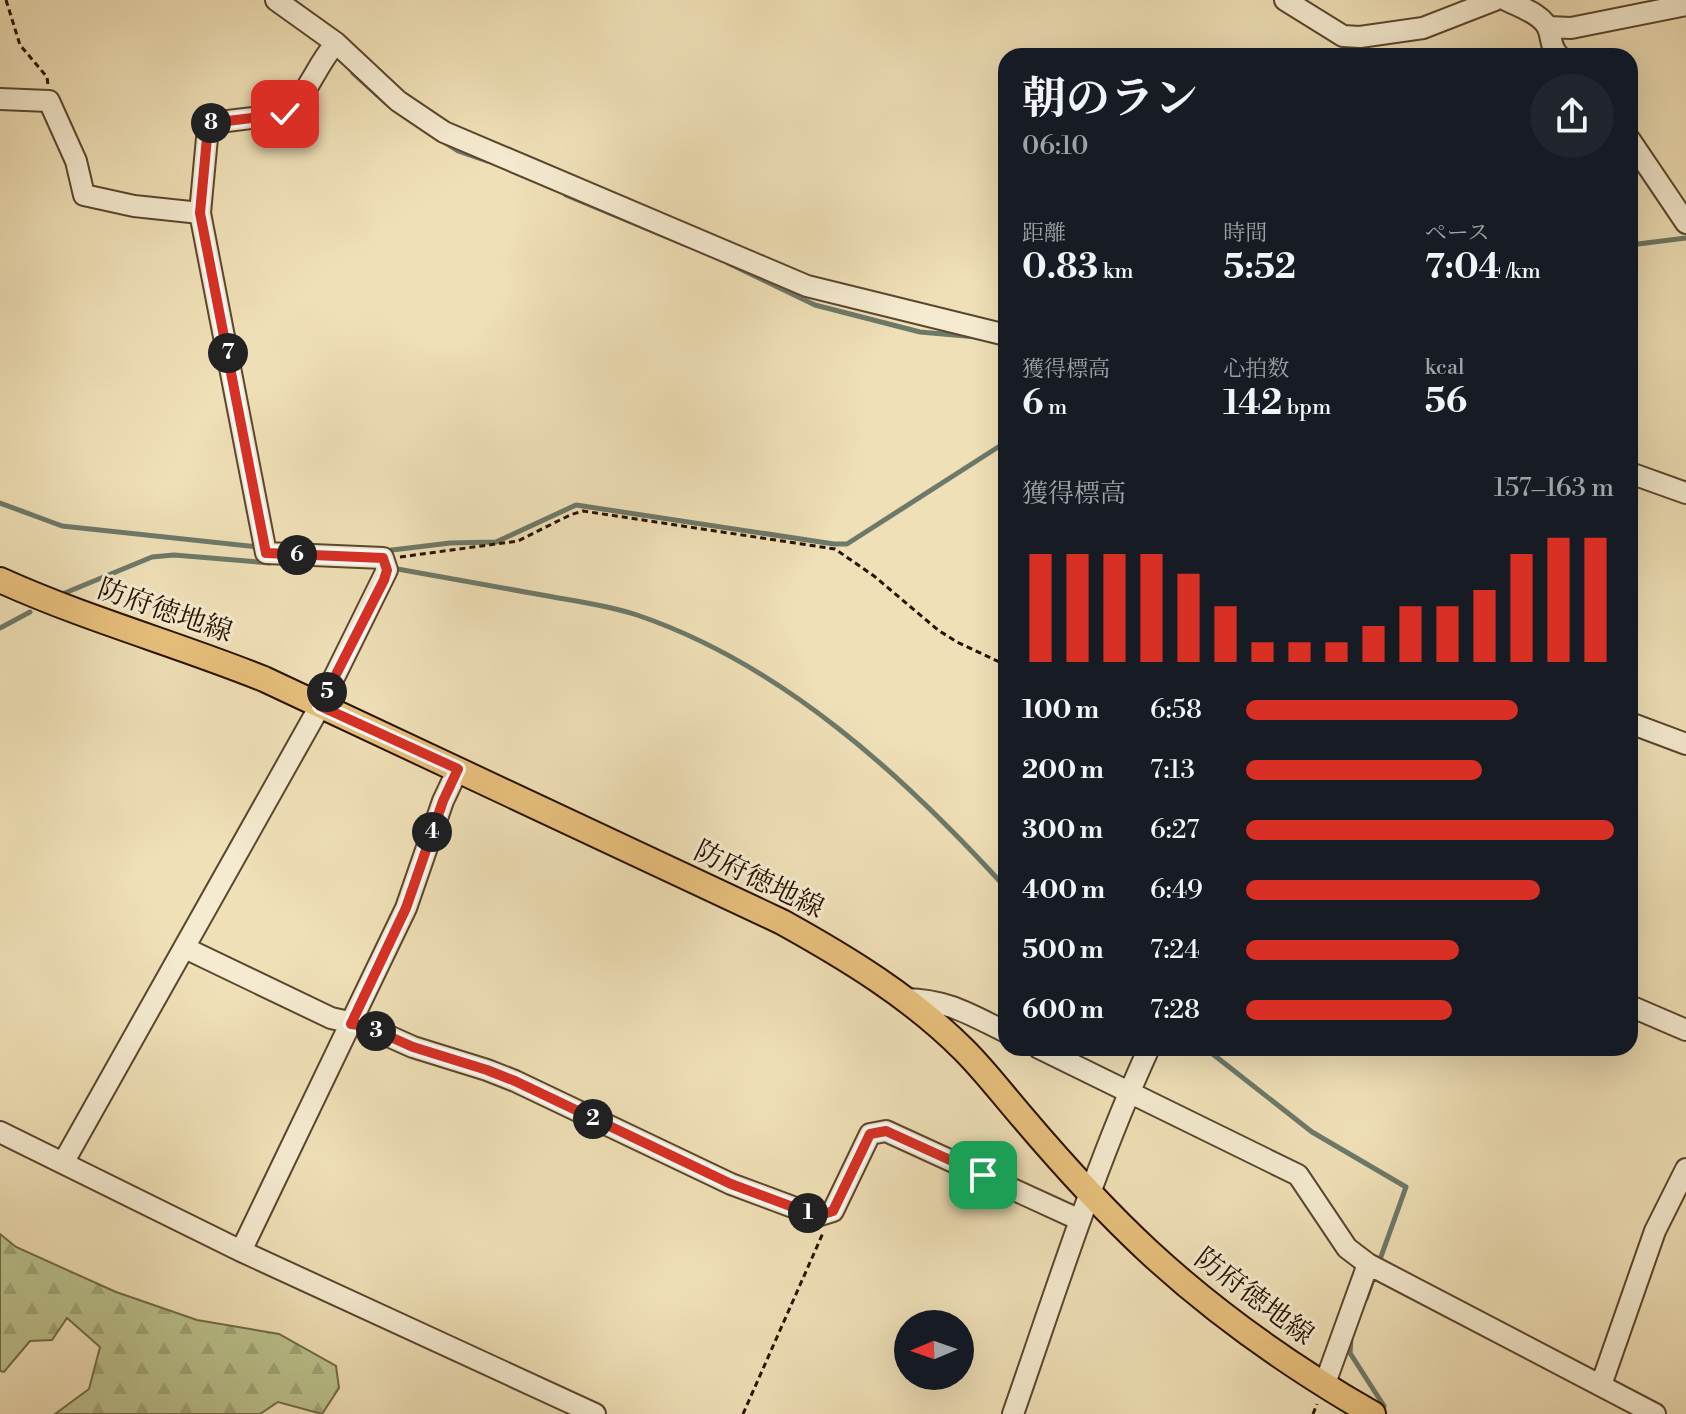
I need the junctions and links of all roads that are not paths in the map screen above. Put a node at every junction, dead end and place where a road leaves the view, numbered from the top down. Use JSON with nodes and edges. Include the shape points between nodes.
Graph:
{"nodes":[{"id":1,"x":276,"y":0,"type":"edge"},
{"id":2,"x":1285,"y":0,"type":"edge"},
{"id":3,"x":1495,"y":0,"type":"edge"},
{"id":4,"x":1506,"y":0,"type":"edge"},
{"id":5,"x":1686,"y":5,"type":"edge"},
{"id":6,"x":1549,"y":27,"type":"junction"},
{"id":7,"x":1358,"y":47,"type":"edge"},
{"id":8,"x":331,"y":48,"type":"junction"},
{"id":9,"x":1552,"y":48,"type":"edge"},
{"id":10,"x":0,"y":99,"type":"edge"},
{"id":11,"x":1638,"y":152,"type":"edge"},
{"id":12,"x":200,"y":213,"type":"junction"},
{"id":13,"x":1686,"y":223,"type":"edge"},
{"id":14,"x":998,"y":333,"type":"edge"},
{"id":15,"x":1638,"y":476,"type":"edge"},
{"id":16,"x":1686,"y":493,"type":"edge"},
{"id":17,"x":0,"y":580,"type":"edge"},
{"id":18,"x":320,"y":706,"type":"junction"},
{"id":19,"x":1638,"y":726,"type":"edge"},
{"id":20,"x":1686,"y":744,"type":"edge"},
{"id":21,"x":458,"y":769,"type":"junction"},
{"id":22,"x":185,"y":948,"type":"junction"},
{"id":23,"x":906,"y":999,"type":"junction"},
{"id":24,"x":1638,"y":1009,"type":"edge"},
{"id":25,"x":351,"y":1024,"type":"junction"},
{"id":26,"x":998,"y":1028,"type":"edge"},
{"id":27,"x":1686,"y":1030,"type":"edge"},
{"id":28,"x":1055,"y":1056,"type":"edge"},
{"id":29,"x":1145,"y":1056,"type":"edge"},
{"id":30,"x":1129,"y":1092,"type":"junction"},
{"id":31,"x":0,"y":1132,"type":"edge"},
{"id":32,"x":63,"y":1163,"type":"junction"},
{"id":33,"x":1686,"y":1169,"type":"edge"},
{"id":34,"x":1091,"y":1193,"type":"junction"},
{"id":35,"x":1080,"y":1220,"type":"junction"},
{"id":36,"x":241,"y":1251,"type":"junction"},
{"id":37,"x":1368,"y":1264,"type":"junction"},
{"id":38,"x":1601,"y":1385,"type":"junction"},
{"id":39,"x":1324,"y":1386,"type":"junction"},
{"id":40,"x":595,"y":1414,"type":"edge"},
{"id":41,"x":1013,"y":1414,"type":"edge"},
{"id":42,"x":1373,"y":1414,"type":"edge"},
{"id":43,"x":1655,"y":1414,"type":"edge"}],
"edges":[{"from":1,"to":8,"type":"street"},
{"from":2,"to":7,"type":"street"},
{"from":3,"to":7,"type":"street"},
{"from":4,"to":6,"type":"street"},
{"from":5,"to":6,"type":"street","via":[[1571,28]]},
{"from":6,"to":9,"type":"street"},
{"from":8,"to":12,"type":"street","via":[[285,114],[211,123]]},
{"from":8,"to":14,"type":"street","via":[[444,132],[807,286]]},
{"from":10,"to":12,"type":"street","via":[[49,101],[76,161],[84,195]]},
{"from":11,"to":13,"type":"street"},
{"from":12,"to":18,"type":"street","via":[[266,553],[383,558],[386,563],[384,580]]},
{"from":15,"to":16,"type":"street"},
{"from":17,"to":18,"type":"main road","name":"防府徳地線","via":[[222,662]]},
{"from":18,"to":21,"type":"main road","name":"防府徳地線"},
{"from":18,"to":22,"type":"street"},
{"from":19,"to":20,"type":"street"},
{"from":21,"to":23,"type":"main road","name":"防府徳地線","via":[[782,922]]},
{"from":21,"to":25,"type":"street","via":[[406,908]]},
{"from":22,"to":25,"type":"street"},
{"from":22,"to":32,"type":"street"},
{"from":23,"to":26,"type":"street","via":[[949,1004]]},
{"from":23,"to":34,"type":"main road","name":"防府徳地線","via":[[964,1050]]},
{"from":24,"to":27,"type":"street"},
{"from":25,"to":35,"type":"street","via":[[501,1075],[731,1184],[817,1216],[833,1211],[870,1134],[886,1131]]},
{"from":25,"to":36,"type":"street"},
{"from":28,"to":30,"type":"street"},
{"from":29,"to":30,"type":"street"},
{"from":30,"to":34,"type":"street"},
{"from":30,"to":37,"type":"street","via":[[1298,1175],[1347,1248]]},
{"from":31,"to":32,"type":"street"},
{"from":32,"to":36,"type":"street"},
{"from":33,"to":38,"type":"street","via":[[1655,1231]]},
{"from":34,"to":35,"type":"street"},
{"from":34,"to":39,"type":"main road","name":"防府徳地線","via":[[1198,1294]]},
{"from":35,"to":41,"type":"street"},
{"from":36,"to":40,"type":"street"},
{"from":37,"to":38,"type":"street"},
{"from":37,"to":39,"type":"street"},
{"from":38,"to":43,"type":"street"},
{"from":39,"to":42,"type":"main road","name":"防府徳地線"}]}
